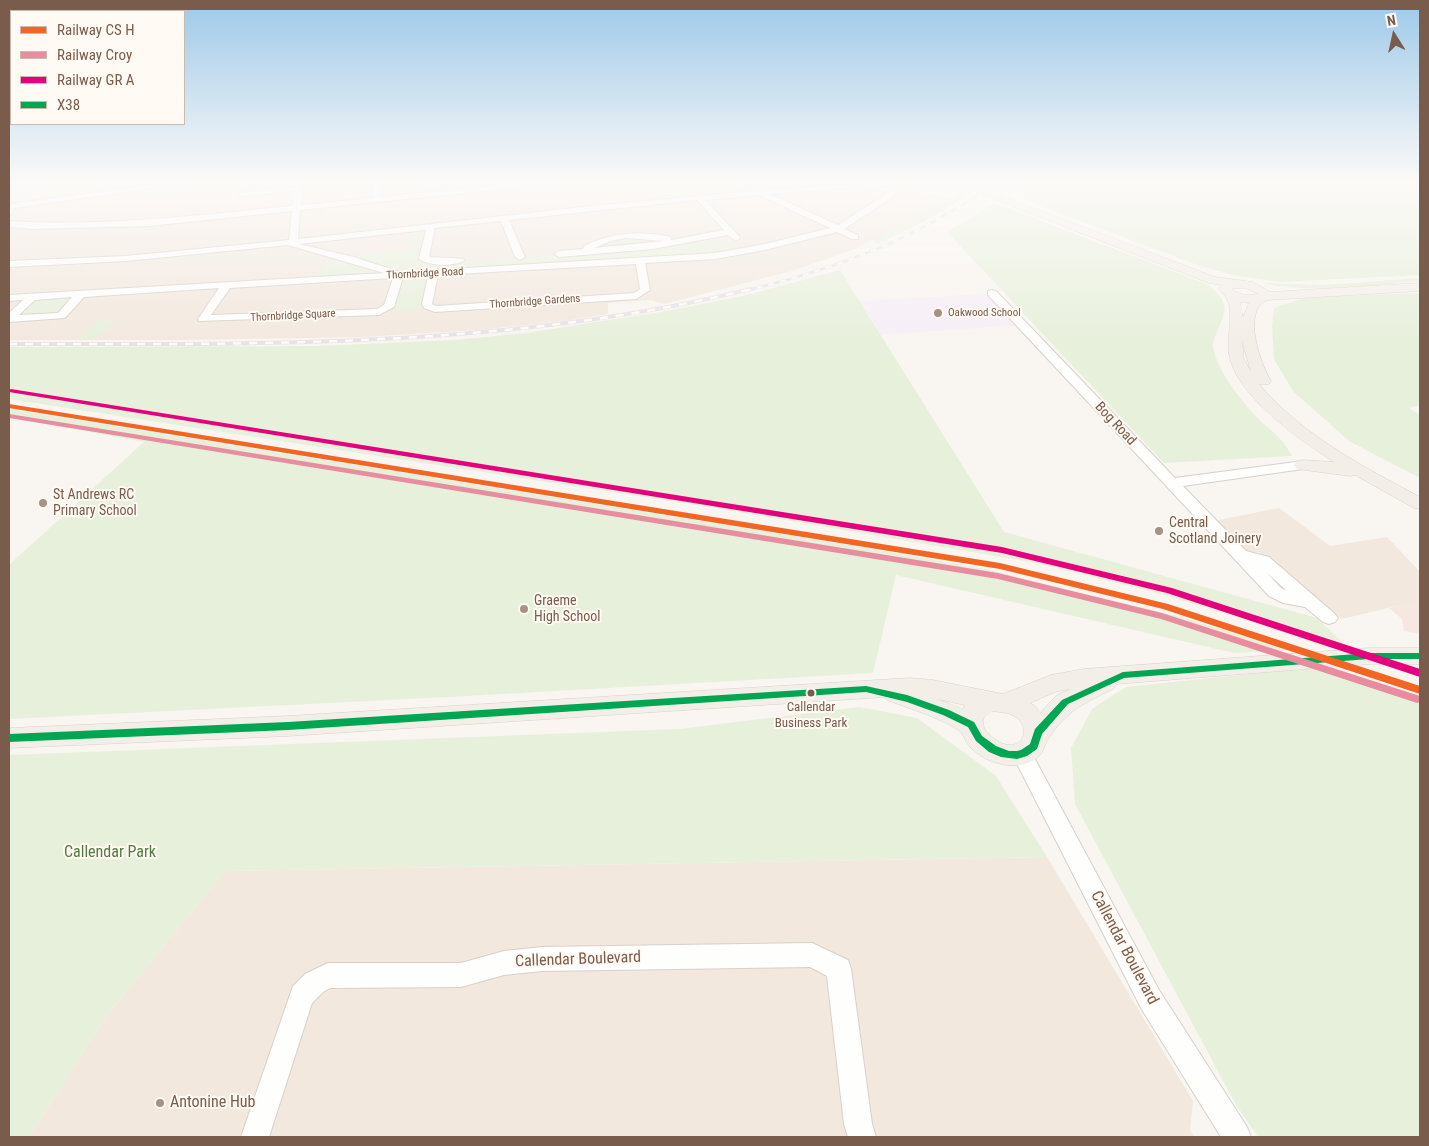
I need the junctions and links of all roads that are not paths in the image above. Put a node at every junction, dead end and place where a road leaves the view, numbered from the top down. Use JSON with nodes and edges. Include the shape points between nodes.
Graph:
{"nodes":[{"id":1,"x":290,"y":236,"type":"edge"},
{"id":2,"x":338,"y":236,"type":"edge"},
{"id":3,"x":429,"y":236,"type":"edge"},
{"id":4,"x":512,"y":236,"type":"edge"},
{"id":5,"x":708,"y":236,"type":"edge"},
{"id":6,"x":734,"y":236,"type":"edge"},
{"id":7,"x":807,"y":236,"type":"edge"},
{"id":8,"x":1099,"y":236,"type":"edge"},
{"id":9,"x":289,"y":242,"type":"junction"},
{"id":10,"x":748,"y":251,"type":"junction"},
{"id":11,"x":546,"y":255,"type":"dead end"},
{"id":12,"x":520,"y":257,"type":"dead end"},
{"id":13,"x":472,"y":260,"type":"dead end"},
{"id":14,"x":640,"y":261,"type":"junction"},
{"id":15,"x":9,"y":264,"type":"edge"},
{"id":16,"x":434,"y":273,"type":"junction"},
{"id":17,"x":399,"y":275,"type":"junction"},
{"id":18,"x":227,"y":285,"type":"junction"},
{"id":19,"x":1420,"y":286,"type":"edge"},
{"id":20,"x":1230,"y":289,"type":"junction"},
{"id":21,"x":992,"y":292,"type":"dead end"},
{"id":22,"x":82,"y":293,"type":"junction"},
{"id":23,"x":1262,"y":295,"type":"junction"},
{"id":24,"x":33,"y":296,"type":"junction"},
{"id":25,"x":9,"y":298,"type":"edge"},
{"id":26,"x":1318,"y":446,"type":"junction"},
{"id":27,"x":1303,"y":465,"type":"junction"},
{"id":28,"x":1367,"y":476,"type":"junction"},
{"id":29,"x":1170,"y":483,"type":"junction"},
{"id":30,"x":1420,"y":493,"type":"edge"},
{"id":31,"x":1420,"y":504,"type":"edge"},
{"id":32,"x":1329,"y":618,"type":"dead end"},
{"id":33,"x":1420,"y":656,"type":"edge"},
{"id":34,"x":1123,"y":675,"type":"junction"},
{"id":35,"x":866,"y":689,"type":"junction"},
{"id":36,"x":998,"y":703,"type":"junction"},
{"id":37,"x":971,"y":725,"type":"junction"},
{"id":38,"x":1038,"y":732,"type":"junction"},
{"id":39,"x":9,"y":738,"type":"edge"},
{"id":40,"x":1022,"y":754,"type":"junction"},
{"id":41,"x":255,"y":1137,"type":"edge"},
{"id":42,"x":862,"y":1137,"type":"edge"},
{"id":43,"x":1238,"y":1137,"type":"edge"}],
"edges":[{"from":1,"to":9,"type":"street"},
{"from":2,"to":9,"type":"street"},
{"from":3,"to":13,"type":"street","via":[[424,259],[443,262]]},
{"from":4,"to":12,"type":"street"},
{"from":5,"to":11,"type":"street"},
{"from":6,"to":10,"type":"street"},
{"from":7,"to":10,"type":"street","name":"Thornbridge Road"},
{"from":8,"to":20,"type":"main road"},
{"from":9,"to":15,"type":"street","via":[[116,260]]},
{"from":9,"to":17,"type":"street"},
{"from":10,"to":14,"type":"street","name":"Thornbridge Road"},
{"from":14,"to":16,"type":"street","name":"Thornbridge Road"},
{"from":14,"to":16,"type":"street","name":"Thornbridge Gardens","via":[[645,290],[636,296],[435,309],[427,304]]},
{"from":16,"to":17,"type":"street","name":"Thornbridge Road"},
{"from":17,"to":18,"type":"street","name":"Thornbridge Road"},
{"from":17,"to":18,"type":"street","name":"Thornbridge Square","via":[[389,307],[379,312],[204,319]]},
{"from":18,"to":22,"type":"street","name":"Thornbridge Road"},
{"from":19,"to":23,"type":"main road"},
{"from":20,"to":23,"type":"main road","via":[[1249,285]]},
{"from":20,"to":26,"type":"main road","via":[[1236,314],[1237,358],[1244,373],[1275,410]]},
{"from":21,"to":29,"type":"street","name":"Bog Road"},
{"from":22,"to":24,"type":"street","name":"Thornbridge Road"},
{"from":22,"to":24,"type":"street","via":[[61,316],[9,319]]},
{"from":23,"to":30,"type":"main road","via":[[1254,303],[1248,330],[1252,360],[1271,392],[1332,444]]},
{"from":24,"to":25,"type":"street","name":"Thornbridge Road"},
{"from":26,"to":27,"type":"main road","via":[[1316,459]]},
{"from":26,"to":28,"type":"main road"},
{"from":27,"to":28,"type":"main road","via":[[1331,466]]},
{"from":27,"to":29,"type":"street"},
{"from":28,"to":31,"type":"main road"},
{"from":29,"to":32,"type":"street","name":"Bog Road","via":[[1239,556],[1263,561]]},
{"from":33,"to":34,"type":"main road","via":[[1369,656]]},
{"from":34,"to":36,"type":"main road","via":[[1051,684]]},
{"from":34,"to":38,"type":"main road","via":[[1065,702]]},
{"from":35,"to":36,"type":"main road","via":[[932,689]]},
{"from":35,"to":37,"type":"main road","via":[[928,705]]},
{"from":35,"to":39,"type":"main road","via":[[308,724]]},
{"from":36,"to":37,"type":"main road","via":[[981,705],[974,710]]},
{"from":36,"to":38,"type":"main road","via":[[1024,711]]},
{"from":37,"to":40,"type":"main road","via":[[973,733],[985,746],[1003,754]]},
{"from":38,"to":40,"type":"main road","via":[[1034,746]]},
{"from":40,"to":43,"type":"street","name":"Callendar Boulevard","via":[[1150,999]]},
{"from":41,"to":42,"type":"street","name":"Callendar Boulevard","via":[[302,995],[314,983],[328,976],[460,975],[504,963],[542,959],[812,955],[839,969]]}]}
